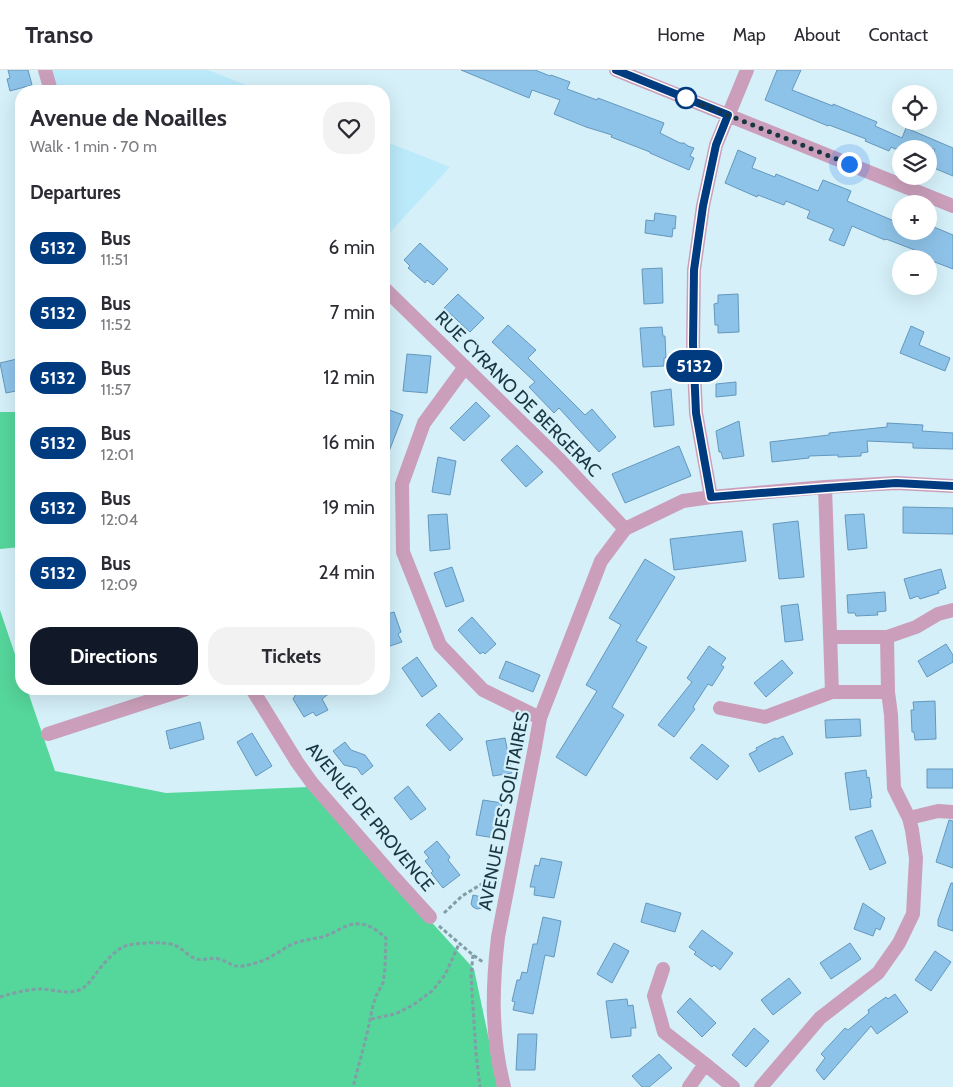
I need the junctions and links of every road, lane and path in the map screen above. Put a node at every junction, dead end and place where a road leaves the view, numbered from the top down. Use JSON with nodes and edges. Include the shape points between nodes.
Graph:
{"nodes":[{"id":1,"x":45,"y":70,"type":"edge"},
{"id":2,"x":616,"y":70,"type":"edge"},
{"id":3,"x":747,"y":70,"type":"edge"},
{"id":4,"x":49,"y":85,"type":"edge"},
{"id":5,"x":728,"y":115,"type":"junction"},
{"id":6,"x":953,"y":206,"type":"edge"},
{"id":7,"x":390,"y":294,"type":"edge"},
{"id":8,"x":465,"y":367,"type":"junction"},
{"id":9,"x":953,"y":486,"type":"edge"},
{"id":10,"x":826,"y":488,"type":"junction"},
{"id":11,"x":711,"y":497,"type":"junction"},
{"id":12,"x":625,"y":529,"type":"junction"},
{"id":13,"x":953,"y":610,"type":"edge"},
{"id":14,"x":830,"y":636,"type":"junction"},
{"id":15,"x":887,"y":637,"type":"junction"},
{"id":16,"x":832,"y":692,"type":"junction"},
{"id":17,"x":888,"y":692,"type":"junction"},
{"id":18,"x":168,"y":695,"type":"edge"},
{"id":19,"x":256,"y":695,"type":"edge"},
{"id":20,"x":720,"y":708,"type":"dead end"},
{"id":21,"x":540,"y":718,"type":"junction"},
{"id":22,"x":48,"y":734,"type":"dead end"},
{"id":23,"x":953,"y":812,"type":"edge"},
{"id":24,"x":909,"y":818,"type":"junction"},
{"id":25,"x":513,"y":862,"type":"junction"},
{"id":26,"x":435,"y":919,"type":"junction"},
{"id":27,"x":459,"y":944,"type":"junction"},
{"id":28,"x":663,"y":969,"type":"dead end"},
{"id":29,"x":0,"y":997,"type":"edge"},
{"id":30,"x":371,"y":1019,"type":"junction"},
{"id":31,"x":706,"y":1064,"type":"junction"},
{"id":32,"x":353,"y":1087,"type":"edge"},
{"id":33,"x":480,"y":1087,"type":"edge"},
{"id":34,"x":504,"y":1087,"type":"edge"},
{"id":35,"x":689,"y":1087,"type":"edge"},
{"id":36,"x":733,"y":1087,"type":"edge"},
{"id":37,"x":761,"y":1087,"type":"edge"}],
"edges":[{"from":1,"to":4,"type":"street"},
{"from":2,"to":5,"type":"street"},
{"from":3,"to":5,"type":"street"},
{"from":5,"to":6,"type":"street"},
{"from":5,"to":11,"type":"street","via":[[714,153],[694,270],[696,413]]},
{"from":7,"to":8,"type":"street","name":"RUE CYRANO DE BERGERAC"},
{"from":8,"to":12,"type":"street","name":"RUE CYRANO DE BERGERAC"},
{"from":8,"to":21,"type":"street","via":[[424,423],[402,484],[403,552],[440,645],[483,690]]},
{"from":9,"to":10,"type":"street","via":[[896,483]]},
{"from":10,"to":11,"type":"street"},
{"from":10,"to":14,"type":"street"},
{"from":11,"to":12,"type":"street","via":[[683,501]]},
{"from":12,"to":21,"type":"street","name":"AVENUE DES SOLITAIRES","via":[[601,561]]},
{"from":13,"to":15,"type":"street","via":[[938,614],[916,628]]},
{"from":14,"to":15,"type":"street"},
{"from":14,"to":16,"type":"street"},
{"from":15,"to":17,"type":"street"},
{"from":16,"to":17,"type":"street"},
{"from":16,"to":20,"type":"street","via":[[765,716]]},
{"from":17,"to":24,"type":"street","via":[[894,788]]},
{"from":18,"to":22,"type":"street"},
{"from":19,"to":26,"type":"street","name":"AVENUE DE PROVENCE","via":[[312,783]]},
{"from":21,"to":25,"type":"street","name":"AVENUE DES SOLITAIRES"},
{"from":23,"to":24,"type":"street","via":[[938,811]]},
{"from":24,"to":37,"type":"street","via":[[916,858],[913,914],[899,943],[878,973],[820,1018]]},
{"from":25,"to":26,"type":"path","via":[[462,896]]},
{"from":25,"to":34,"type":"street","name":"AVENUE DES SOLITAIRES","via":[[498,937],[493,989],[495,1045]]},
{"from":26,"to":27,"type":"path"},
{"from":27,"to":30,"type":"path","via":[[445,975],[432,991],[394,1014]]},
{"from":27,"to":33,"type":"path","via":[[473,955],[472,998]]},
{"from":28,"to":31,"type":"street","via":[[654,996],[664,1032]]},
{"from":29,"to":30,"type":"path","via":[[39,989],[80,990],[127,945],[165,943],[198,959],[216,958],[230,965],[244,966],[265,960],[297,942],[328,935],[358,923],[372,927],[386,938],[383,983],[376,996]]},
{"from":30,"to":32,"type":"path"},
{"from":31,"to":35,"type":"street"},
{"from":31,"to":36,"type":"street"}]}
